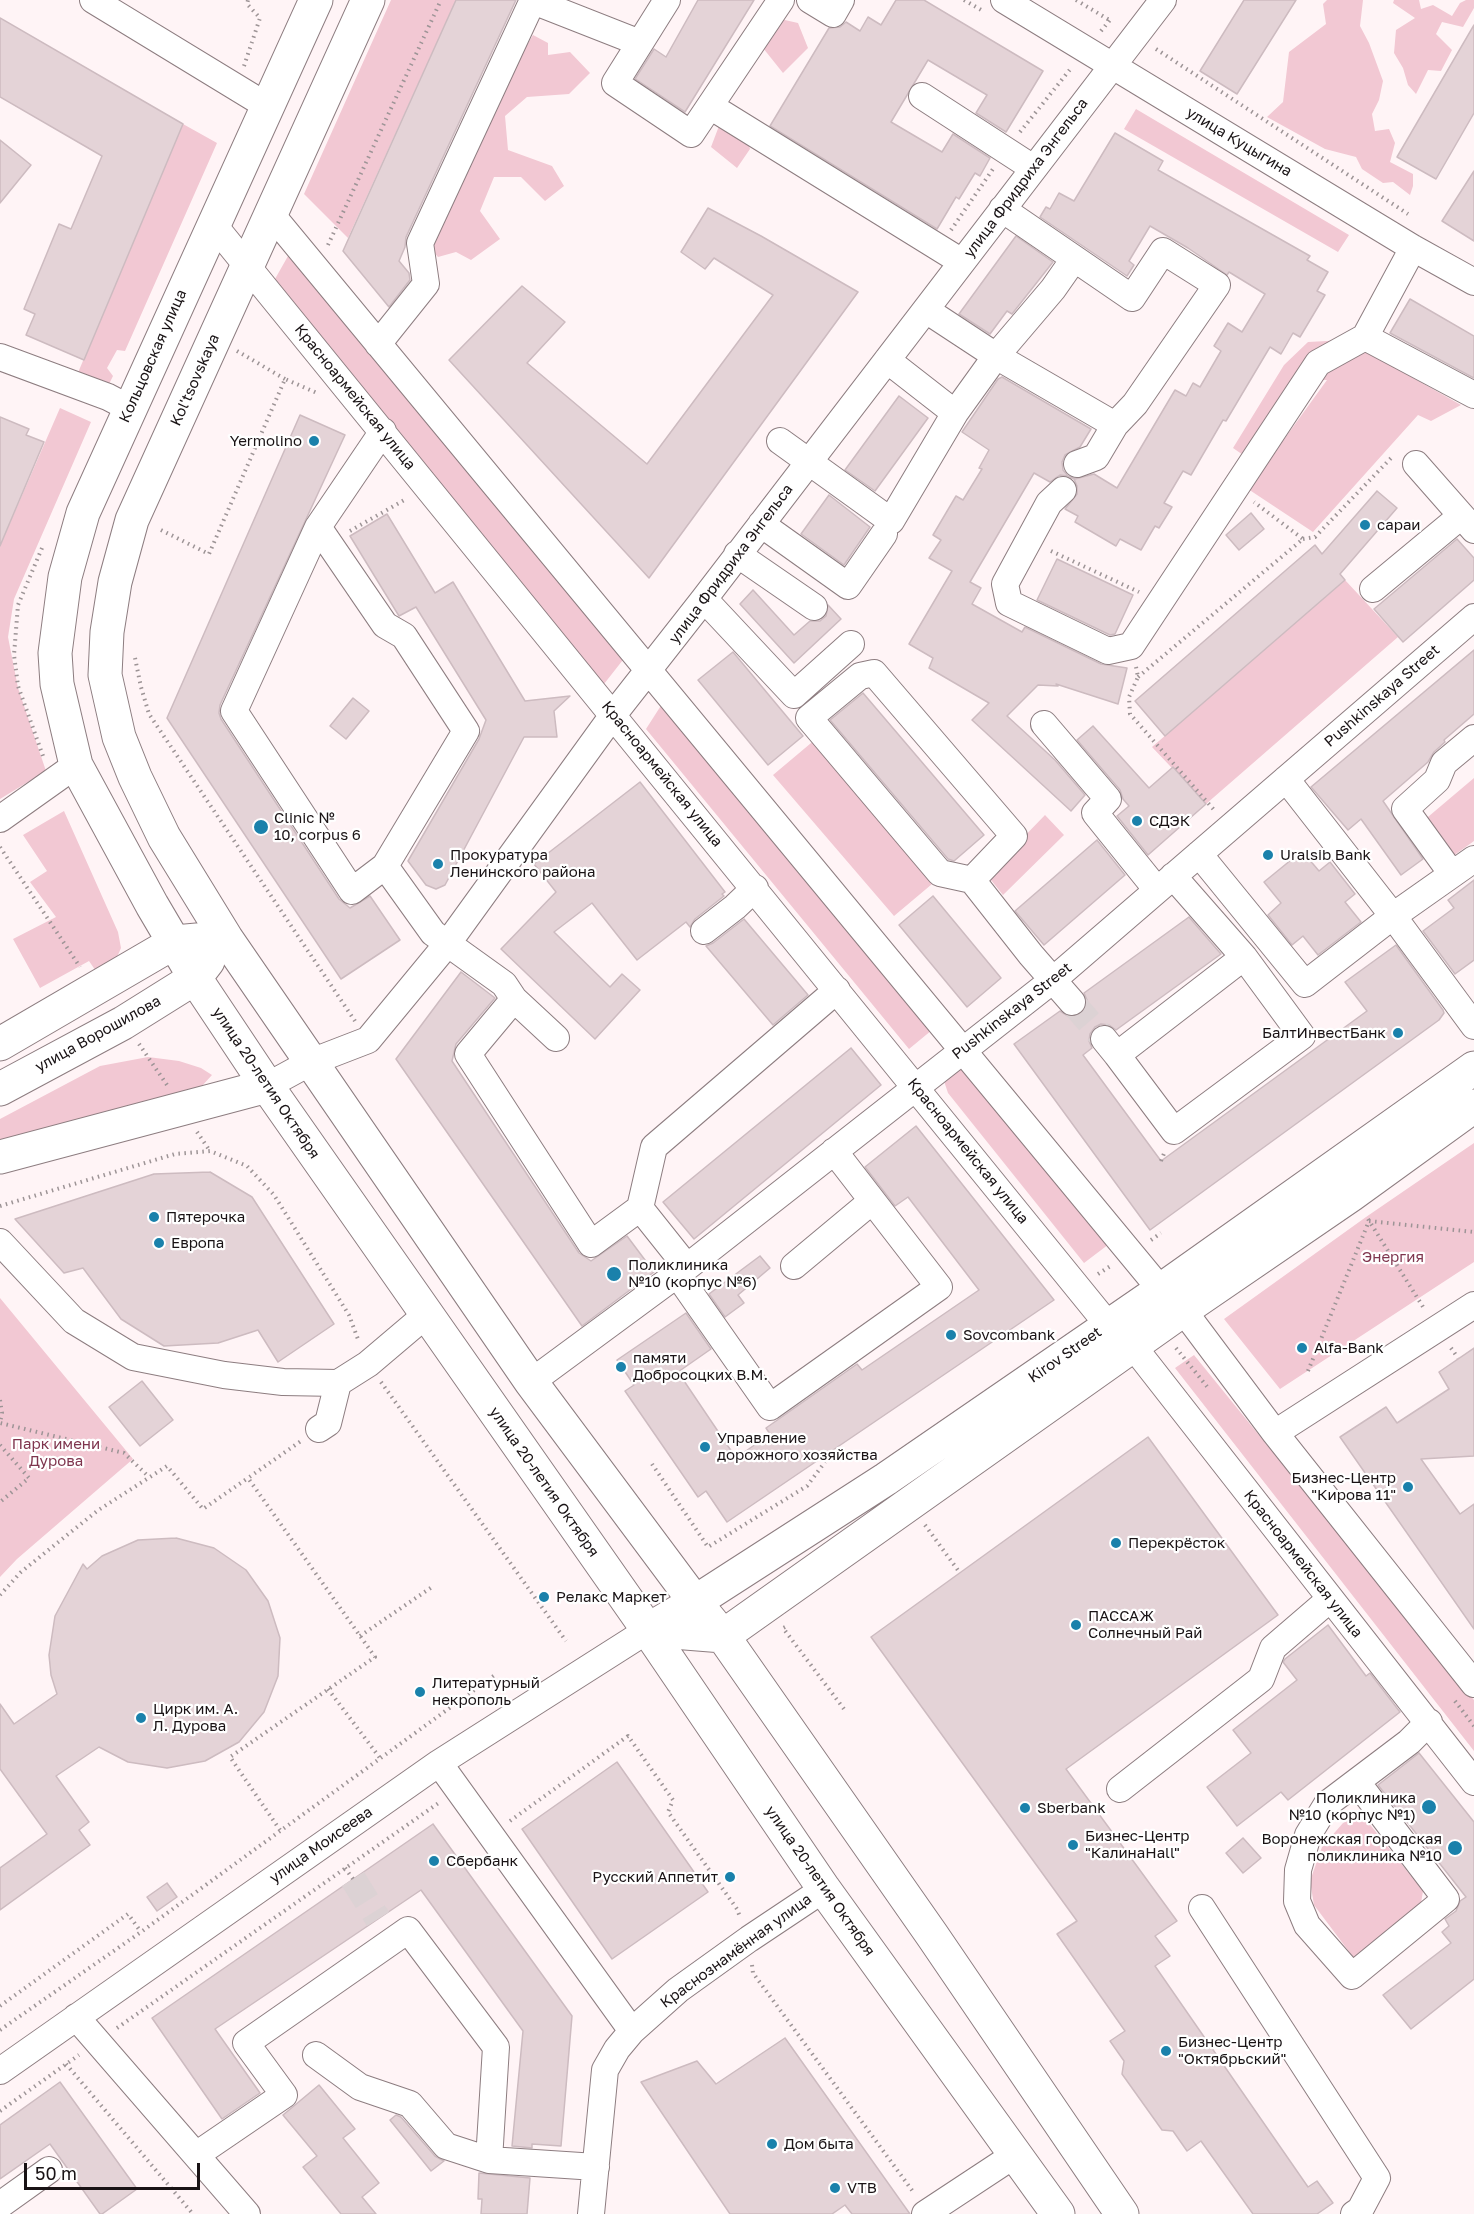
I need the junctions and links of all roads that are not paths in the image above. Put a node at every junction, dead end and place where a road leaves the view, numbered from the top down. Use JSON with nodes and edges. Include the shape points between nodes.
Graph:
{"nodes":[{"id":1,"x":93,"y":0,"type":"edge"},
{"id":2,"x":315,"y":0,"type":"edge"},
{"id":3,"x":368,"y":0,"type":"edge"},
{"id":4,"x":667,"y":0,"type":"edge"},
{"id":5,"x":781,"y":0,"type":"edge"},
{"id":6,"x":810,"y":0,"type":"edge"},
{"id":7,"x":841,"y":0,"type":"edge"},
{"id":8,"x":1004,"y":0,"type":"edge"},
{"id":9,"x":1163,"y":0,"type":"edge"},
{"id":10,"x":533,"y":1,"type":"edge"},
{"id":11,"x":640,"y":43,"type":"junction"},
{"id":12,"x":1113,"y":65,"type":"junction"},
{"id":13,"x":922,"y":96,"type":"dead end"},
{"id":14,"x":267,"y":106,"type":"junction"},
{"id":15,"x":710,"y":106,"type":"junction"},
{"id":16,"x":1033,"y":168,"type":"junction"},
{"id":17,"x":1002,"y":210,"type":"junction"},
{"id":18,"x":271,"y":214,"type":"junction"},
{"id":19,"x":213,"y":224,"type":"junction"},
{"id":20,"x":1413,"y":248,"type":"junction"},
{"id":21,"x":1074,"y":259,"type":"junction"},
{"id":22,"x":962,"y":262,"type":"junction"},
{"id":23,"x":248,"y":264,"type":"junction"},
{"id":24,"x":1474,"y":282,"type":"edge"},
{"id":25,"x":926,"y":310,"type":"junction"},
{"id":26,"x":1365,"y":337,"type":"junction"},
{"id":27,"x":378,"y":344,"type":"junction"},
{"id":28,"x":996,"y":356,"type":"junction"},
{"id":29,"x":0,"y":357,"type":"edge"},
{"id":30,"x":887,"y":360,"type":"junction"},
{"id":31,"x":1474,"y":395,"type":"edge"},
{"id":32,"x":129,"y":408,"type":"junction"},
{"id":33,"x":955,"y":413,"type":"junction"},
{"id":34,"x":1115,"y":425,"type":"junction"},
{"id":35,"x":383,"y":431,"type":"junction"},
{"id":36,"x":780,"y":441,"type":"dead end"},
{"id":37,"x":809,"y":462,"type":"junction"},
{"id":38,"x":1077,"y":464,"type":"dead end"},
{"id":39,"x":1416,"y":464,"type":"road end"},
{"id":40,"x":1063,"y":490,"type":"dead end"},
{"id":41,"x":1468,"y":523,"type":"edge"},
{"id":42,"x":761,"y":524,"type":"junction"},
{"id":43,"x":884,"y":534,"type":"dead end"},
{"id":44,"x":324,"y":535,"type":"junction"},
{"id":45,"x":737,"y":554,"type":"junction"},
{"id":46,"x":1373,"y":590,"type":"dead end"},
{"id":47,"x":704,"y":599,"type":"junction"},
{"id":48,"x":814,"y":607,"type":"dead end"},
{"id":49,"x":1474,"y":617,"type":"edge"},
{"id":50,"x":851,"y":644,"type":"dead end"},
{"id":51,"x":649,"y":671,"type":"junction"},
{"id":52,"x":613,"y":715,"type":"junction"},
{"id":53,"x":1044,"y":724,"type":"dead end"},
{"id":54,"x":67,"y":728,"type":"joint"},
{"id":55,"x":1474,"y":738,"type":"edge"},
{"id":56,"x":76,"y":765,"type":"junction"},
{"id":57,"x":1286,"y":780,"type":"junction"},
{"id":58,"x":0,"y":819,"type":"edge"},
{"id":59,"x":1198,"y":854,"type":"junction"},
{"id":60,"x":1474,"y":859,"type":"edge"},
{"id":61,"x":385,"y":866,"type":"junction"},
{"id":62,"x":1452,"y":874,"type":"junction"},
{"id":63,"x":972,"y":880,"type":"junction"},
{"id":64,"x":1165,"y":883,"type":"junction"},
{"id":65,"x":754,"y":888,"type":"junction"},
{"id":66,"x":1393,"y":916,"type":"junction"},
{"id":67,"x":704,"y":931,"type":"dead end"},
{"id":68,"x":226,"y":938,"type":"junction"},
{"id":69,"x":175,"y":942,"type":"junction"},
{"id":70,"x":448,"y":943,"type":"junction"},
{"id":71,"x":1244,"y":957,"type":"junction"},
{"id":72,"x":195,"y":978,"type":"junction"},
{"id":73,"x":1053,"y":980,"type":"junction"},
{"id":74,"x":837,"y":990,"type":"junction"},
{"id":75,"x":514,"y":999,"type":"junction"},
{"id":76,"x":1072,"y":1002,"type":"tunnel mouth"},
{"id":77,"x":1474,"y":1026,"type":"edge"},
{"id":78,"x":556,"y":1038,"type":"dead end"},
{"id":79,"x":0,"y":1044,"type":"edge"},
{"id":80,"x":963,"y":1050,"type":"junction"},
{"id":81,"x":311,"y":1062,"type":"junction"},
{"id":82,"x":1474,"y":1068,"type":"edge"},
{"id":83,"x":267,"y":1086,"type":"junction"},
{"id":84,"x":916,"y":1087,"type":"junction"},
{"id":85,"x":0,"y":1089,"type":"edge"},
{"id":86,"x":1474,"y":1106,"type":"edge"},
{"id":87,"x":834,"y":1151,"type":"junction"},
{"id":88,"x":0,"y":1157,"type":"edge"},
{"id":89,"x":872,"y":1201,"type":"junction"},
{"id":90,"x":640,"y":1208,"type":"junction"},
{"id":91,"x":0,"y":1242,"type":"edge"},
{"id":92,"x":794,"y":1266,"type":"dead end"},
{"id":93,"x":682,"y":1270,"type":"junction"},
{"id":94,"x":1172,"y":1300,"type":"junction"},
{"id":95,"x":1474,"y":1305,"type":"edge"},
{"id":96,"x":427,"y":1314,"type":"junction"},
{"id":97,"x":1121,"y":1336,"type":"junction"},
{"id":98,"x":531,"y":1382,"type":"junction"},
{"id":99,"x":338,"y":1383,"type":"junction"},
{"id":100,"x":319,"y":1429,"type":"road end"},
{"id":101,"x":1275,"y":1433,"type":"junction"},
{"id":102,"x":1330,"y":1599,"type":"junction"},
{"id":103,"x":695,"y":1602,"type":"junction"},
{"id":104,"x":648,"y":1630,"type":"junction"},
{"id":105,"x":723,"y":1636,"type":"junction"},
{"id":106,"x":1474,"y":1684,"type":"edge"},
{"id":107,"x":1429,"y":1722,"type":"junction"},
{"id":108,"x":439,"y":1763,"type":"junction"},
{"id":109,"x":1357,"y":1782,"type":"junction"},
{"id":110,"x":1474,"y":1782,"type":"edge"},
{"id":111,"x":1120,"y":1788,"type":"dead end"},
{"id":112,"x":824,"y":1889,"type":"junction"},
{"id":113,"x":1202,"y":1908,"type":"dead end"},
{"id":114,"x":76,"y":2017,"type":"junction"},
{"id":115,"x":632,"y":2031,"type":"junction"},
{"id":116,"x":316,"y":2055,"type":"dead end"},
{"id":117,"x":0,"y":2071,"type":"edge"},
{"id":118,"x":1016,"y":2154,"type":"junction"},
{"id":119,"x":196,"y":2155,"type":"junction"},
{"id":120,"x":489,"y":2160,"type":"junction"},
{"id":121,"x":596,"y":2167,"type":"junction"},
{"id":122,"x":49,"y":2170,"type":"dead end"},
{"id":123,"x":0,"y":2205,"type":"edge"},
{"id":124,"x":926,"y":2213,"type":"edge"},
{"id":125,"x":247,"y":2214,"type":"edge"},
{"id":126,"x":591,"y":2214,"type":"edge"},
{"id":127,"x":1058,"y":2214,"type":"edge"},
{"id":128,"x":1122,"y":2214,"type":"edge"},
{"id":129,"x":1354,"y":2214,"type":"edge"}],
"edges":[{"from":1,"to":14,"type":"street"},
{"from":2,"to":14,"type":"main road","name":"Кольцовская улица"},
{"from":3,"to":18,"type":"main road","name":"Kol'tsovskaya"},
{"from":4,"to":11,"type":"street"},
{"from":5,"to":15,"type":"street"},
{"from":6,"to":7,"type":"street","via":[[833,14]]},
{"from":8,"to":12,"type":"street","name":"улица Куцыгина"},
{"from":9,"to":12,"type":"street","name":"улица Фридриха Энгельса"},
{"from":10,"to":11,"type":"street"},
{"from":10,"to":27,"type":"street","via":[[420,243],[426,284]]},
{"from":11,"to":15,"type":"street","via":[[615,83],[691,134]]},
{"from":12,"to":16,"type":"street","name":"улица Фридриха Энгельса"},
{"from":12,"to":20,"type":"street","name":"улица Куцыгина"},
{"from":13,"to":16,"type":"street"},
{"from":14,"to":19,"type":"main road","name":"Кольцовская улица"},
{"from":15,"to":22,"type":"street"},
{"from":16,"to":17,"type":"street","name":"улица Фридриха Энгельса"},
{"from":17,"to":21,"type":"street"},
{"from":17,"to":22,"type":"street","name":"улица Фридриха Энгельса"},
{"from":18,"to":23,"type":"main road","name":"Kol'tsovskaya"},
{"from":18,"to":27,"type":"street"},
{"from":19,"to":23,"type":"street","name":"Красноармейская улица"},
{"from":19,"to":32,"type":"main road","name":"Кольцовская улица"},
{"from":20,"to":24,"type":"street","name":"улица Куцыгина"},
{"from":20,"to":26,"type":"street"},
{"from":21,"to":28,"type":"street"},
{"from":21,"to":34,"type":"street","via":[[1132,298],[1162,251],[1218,285],[1135,404]]},
{"from":22,"to":25,"type":"street","name":"улица Фридриха Энгельса"},
{"from":23,"to":35,"type":"street","name":"Красноармейская улица"},
{"from":23,"to":68,"type":"main road","name":"Kol'tsovskaya","via":[[132,520],[115,582],[105,675],[119,737],[135,777],[164,837]]},
{"from":25,"to":28,"type":"street"},
{"from":25,"to":30,"type":"street","name":"улица Фридриха Энгельса"},
{"from":26,"to":31,"type":"street"},
{"from":26,"to":40,"type":"street","via":[[1318,363],[1131,646],[1108,651],[1009,603],[1005,584],[1048,503]]},
{"from":27,"to":51,"type":"street"},
{"from":28,"to":33,"type":"street"},
{"from":28,"to":34,"type":"street"},
{"from":29,"to":32,"type":"street"},
{"from":30,"to":33,"type":"street"},
{"from":30,"to":37,"type":"street","name":"улица Фридриха Энгельса"},
{"from":32,"to":54,"type":"main road","name":"Кольцовская улица","via":[[83,513],[65,577],[55,653]]},
{"from":33,"to":37,"type":"street","via":[[891,521]]},
{"from":34,"to":38,"type":"street","via":[[1096,457]]},
{"from":35,"to":44,"type":"street"},
{"from":35,"to":52,"type":"street","name":"Красноармейская улица"},
{"from":36,"to":37,"type":"street"},
{"from":37,"to":42,"type":"street","name":"улица Фридриха Энгельса"},
{"from":39,"to":41,"type":"street"},
{"from":41,"to":46,"type":"street"},
{"from":42,"to":43,"type":"street","via":[[848,586]]},
{"from":42,"to":45,"type":"street","name":"улица Фридриха Энгельса"},
{"from":44,"to":61,"type":"street","via":[[385,625],[404,636],[466,731]]},
{"from":44,"to":61,"type":"street","via":[[234,711],[352,891]]},
{"from":45,"to":47,"type":"street","name":"улица Фридриха Энгельса"},
{"from":45,"to":48,"type":"street"},
{"from":47,"to":50,"type":"street","via":[[794,695]]},
{"from":47,"to":51,"type":"street","name":"улица Фридриха Энгельса"},
{"from":49,"to":57,"type":"street","name":"Pushkinskaya Street"},
{"from":51,"to":52,"type":"street","name":"улица Фридриха Энгельса"},
{"from":51,"to":80,"type":"street"},
{"from":52,"to":65,"type":"street","name":"Красноармейская улица"},
{"from":52,"to":70,"type":"street","name":"улица Фридриха Энгельса"},
{"from":53,"to":64,"type":"street","via":[[1108,799],[1095,813]]},
{"from":54,"to":56,"type":"main road","name":"улица 20-летия Октября"},
{"from":55,"to":62,"type":"street","via":[[1444,763],[1437,780],[1405,809]]},
{"from":56,"to":58,"type":"street"},
{"from":56,"to":69,"type":"main road","name":"улица 20-летия Октября"},
{"from":57,"to":59,"type":"street","name":"Pushkinskaya Street"},
{"from":57,"to":66,"type":"street"},
{"from":59,"to":64,"type":"street","name":"Pushkinskaya Street"},
{"from":59,"to":66,"type":"street","via":[[1305,984]]},
{"from":60,"to":62,"type":"street"},
{"from":61,"to":70,"type":"street","via":[[433,933]]},
{"from":62,"to":66,"type":"street"},
{"from":63,"to":63,"type":"street","via":[[1014,836],[874,673],[860,676],[809,718],[940,873]]},
{"from":63,"to":73,"type":"street"},
{"from":64,"to":71,"type":"street"},
{"from":64,"to":73,"type":"street","name":"Pushkinskaya Street"},
{"from":65,"to":67,"type":"street"},
{"from":65,"to":74,"type":"street","name":"Красноармейская улица"},
{"from":66,"to":77,"type":"street"},
{"from":68,"to":69,"type":"main road"},
{"from":68,"to":72,"type":"main road"},
{"from":68,"to":81,"type":"main road"},
{"from":69,"to":72,"type":"main road","name":"улица 20-летия Октября"},
{"from":69,"to":79,"type":"main road"},
{"from":70,"to":75,"type":"street","via":[[504,984]]},
{"from":70,"to":81,"type":"street","name":"улица Фридриха Энгельса","via":[[368,1040]]},
{"from":71,"to":71,"type":"street","via":[[1111,1047],[1174,1131],[1302,1036]]},
{"from":72,"to":83,"type":"main road","name":"улица 20-летия Октября"},
{"from":72,"to":85,"type":"main road","name":"улица Ворошилова","via":[[123,1023]]},
{"from":73,"to":76,"type":"street"},
{"from":73,"to":80,"type":"street","name":"Pushkinskaya Street"},
{"from":74,"to":84,"type":"street","name":"Красноармейская улица"},
{"from":74,"to":90,"type":"street","via":[[654,1147]]},
{"from":75,"to":78,"type":"street"},
{"from":75,"to":90,"type":"street","via":[[468,1054],[591,1244]]},
{"from":80,"to":84,"type":"street","name":"Pushkinskaya Street"},
{"from":80,"to":94,"type":"street"},
{"from":81,"to":83,"type":"street","name":"улица Фридриха Энгельса"},
{"from":81,"to":98,"type":"main road"},
{"from":82,"to":94,"type":"main road","name":"Kirov Street"},
{"from":83,"to":88,"type":"main road"},
{"from":83,"to":96,"type":"main road","name":"улица 20-летия Октября"},
{"from":84,"to":87,"type":"street","name":"Pushkinskaya Street"},
{"from":84,"to":97,"type":"street","name":"Красноармейская улица"},
{"from":86,"to":94,"type":"main road","name":"Kirov Street","via":[[1351,1195]]},
{"from":87,"to":89,"type":"street"},
{"from":87,"to":93,"type":"street","name":"Pushkinskaya Street"},
{"from":89,"to":92,"type":"street"},
{"from":89,"to":93,"type":"street","via":[[939,1287],[770,1407]]},
{"from":90,"to":93,"type":"street"},
{"from":91,"to":99,"type":"street","via":[[74,1321],[133,1357],[283,1382]]},
{"from":93,"to":98,"type":"street","name":"Pushkinskaya Street"},
{"from":94,"to":97,"type":"main road","name":"Kirov Street"},
{"from":94,"to":101,"type":"street"},
{"from":95,"to":101,"type":"street"},
{"from":96,"to":99,"type":"street","via":[[368,1364]]},
{"from":96,"to":104,"type":"main road","name":"улица 20-летия Октября"},
{"from":97,"to":102,"type":"street","name":"Красноармейская улица"},
{"from":97,"to":103,"type":"main road","name":"Kirov Street","via":[[886,1479]]},
{"from":97,"to":105,"type":"main road","name":"Kirov Street"},
{"from":98,"to":103,"type":"main road"},
{"from":99,"to":100,"type":"street","via":[[328,1423]]},
{"from":101,"to":106,"type":"street"},
{"from":102,"to":107,"type":"street","name":"Красноармейская улица"},
{"from":102,"to":111,"type":"street","via":[[1273,1648],[1261,1679]]},
{"from":103,"to":104,"type":"main road","name":"Kirov Street"},
{"from":103,"to":105,"type":"main road"},
{"from":104,"to":105,"type":"main road"},
{"from":104,"to":108,"type":"street","name":"улица Моисеева"},
{"from":104,"to":112,"type":"main road","name":"улица 20-летия Октября"},
{"from":105,"to":128,"type":"main road"},
{"from":107,"to":109,"type":"street"},
{"from":107,"to":110,"type":"street","name":"Красноармейская улица"},
{"from":108,"to":114,"type":"street","name":"улица Моисеева"},
{"from":108,"to":115,"type":"street"},
{"from":109,"to":109,"type":"street","via":[[1327,1804],[1308,1835],[1298,1870],[1297,1901],[1307,1925],[1352,1976],[1446,1899]]},
{"from":112,"to":115,"type":"street","name":"Краснознамённая улица","via":[[678,1990]]},
{"from":112,"to":118,"type":"main road","name":"улица 20-летия Октября"},
{"from":113,"to":129,"type":"street","via":[[1377,2178]]},
{"from":114,"to":117,"type":"street","name":"улица Моисеева"},
{"from":114,"to":119,"type":"street"},
{"from":115,"to":121,"type":"street","name":"Краснознамённая улица","via":[[605,2070]]},
{"from":116,"to":120,"type":"street","via":[[360,2087],[410,2104],[446,2146]]},
{"from":118,"to":124,"type":"street"},
{"from":118,"to":127,"type":"main road","name":"улица 20-летия Октября"},
{"from":119,"to":120,"type":"street","via":[[284,2095],[246,2043],[408,1930],[496,2047]]},
{"from":119,"to":125,"type":"street"},
{"from":120,"to":121,"type":"street"},
{"from":121,"to":126,"type":"street","name":"Краснознамённая улица"},
{"from":122,"to":123,"type":"street"}]}
